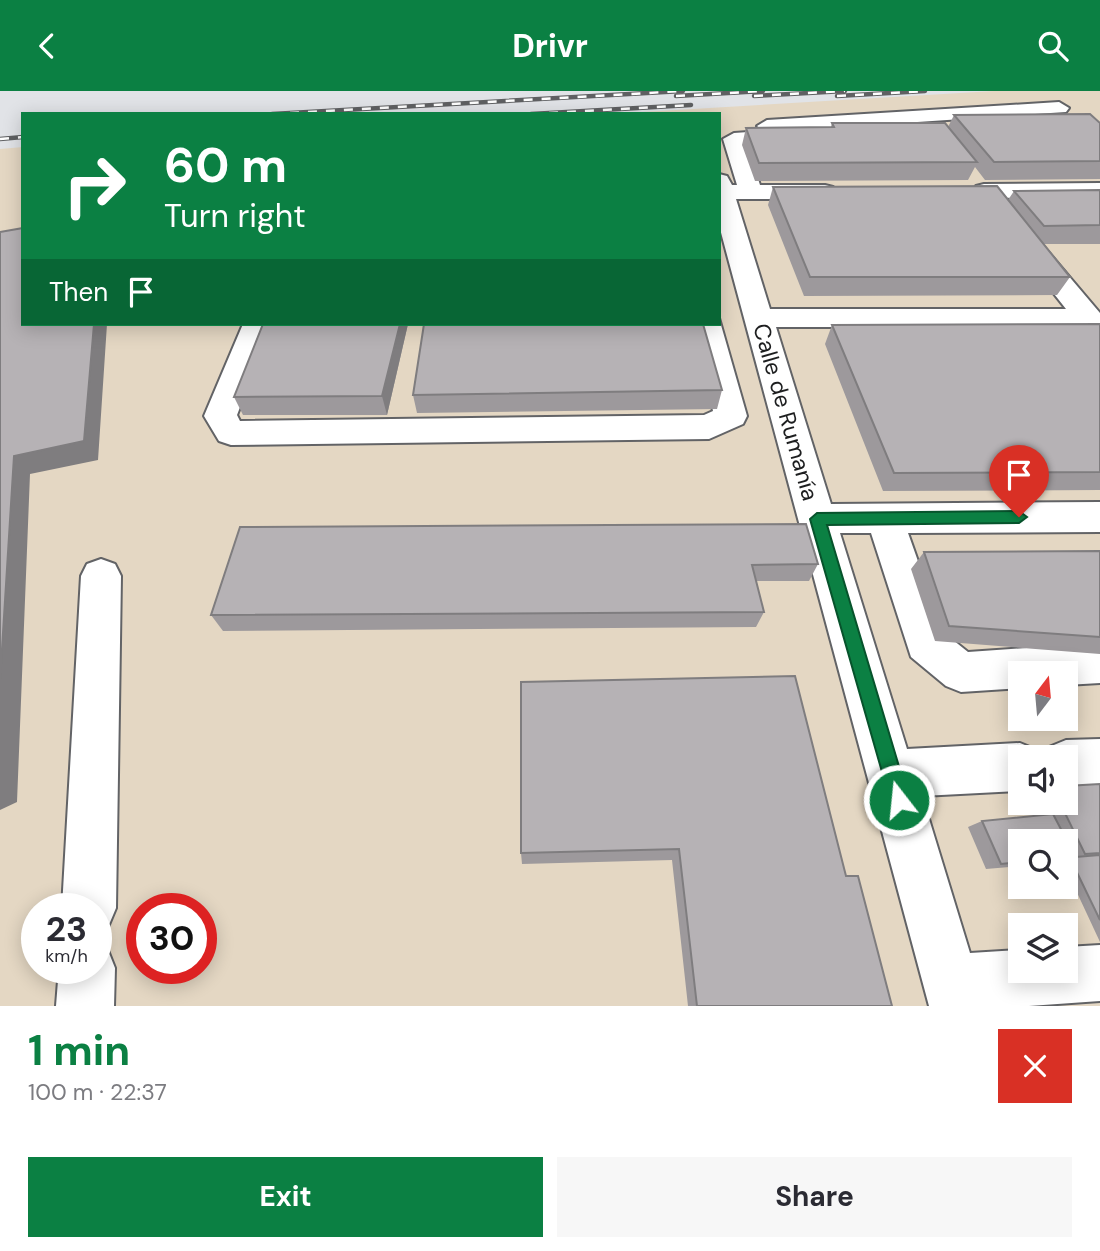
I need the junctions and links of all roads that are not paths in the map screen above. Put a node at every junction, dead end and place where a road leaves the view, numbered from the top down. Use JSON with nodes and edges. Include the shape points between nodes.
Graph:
{"nodes":[{"id":1,"x":721,"y":129,"type":"edge"},
{"id":2,"x":731,"y":188,"type":"edge"},
{"id":3,"x":1100,"y":190,"type":"edge"},
{"id":4,"x":956,"y":191,"type":"edge"},
{"id":5,"x":984,"y":191,"type":"junction"},
{"id":6,"x":847,"y":192,"type":"edge"},
{"id":7,"x":1001,"y":212,"type":"edge"},
{"id":8,"x":1019,"y":233,"type":"edge"},
{"id":9,"x":730,"y":258,"type":"edge"},
{"id":10,"x":759,"y":318,"type":"junction"},
{"id":11,"x":1095,"y":325,"type":"edge"},
{"id":12,"x":256,"y":326,"type":"edge"},
{"id":13,"x":709,"y":326,"type":"edge"},
{"id":14,"x":1100,"y":517,"type":"edge"},
{"id":15,"x":817,"y":519,"type":"junction"},
{"id":16,"x":885,"y":519,"type":"junction"},
{"id":17,"x":101,"y":576,"type":"dead end"},
{"id":18,"x":1100,"y":663,"type":"edge"},
{"id":19,"x":1100,"y":763,"type":"edge"},
{"id":20,"x":1078,"y":764,"type":"edge"},
{"id":21,"x":1008,"y":768,"type":"edge"},
{"id":22,"x":892,"y":774,"type":"junction"},
{"id":23,"x":90,"y":893,"type":"edge"},
{"id":24,"x":1100,"y":973,"type":"edge"},
{"id":25,"x":87,"y":984,"type":"edge"},
{"id":26,"x":955,"y":995,"type":"edge"},
{"id":27,"x":86,"y":1006,"type":"edge"}],
"edges":[{"from":1,"to":2,"type":"street","name":"Calle de Rumanía","via":[[1065,114],[734,139]]},
{"from":2,"to":6,"type":"street"},
{"from":2,"to":9,"type":"street","name":"Calle de Rumanía"},
{"from":3,"to":5,"type":"street"},
{"from":4,"to":5,"type":"street"},
{"from":5,"to":7,"type":"street"},
{"from":8,"to":11,"type":"street"},
{"from":9,"to":10,"type":"street","name":"Calle de Rumanía"},
{"from":10,"to":11,"type":"street"},
{"from":10,"to":15,"type":"street","name":"Calle de Rumanía"},
{"from":12,"to":13,"type":"street","via":[[220,415],[231,433],[709,427],[731,417]]},
{"from":14,"to":16,"type":"street"},
{"from":15,"to":16,"type":"street"},
{"from":15,"to":22,"type":"street","name":"Calle de Rumanía"},
{"from":16,"to":18,"type":"street","via":[[926,644],[961,672]]},
{"from":17,"to":23,"type":"street"},
{"from":19,"to":20,"type":"street"},
{"from":21,"to":22,"type":"street"},
{"from":22,"to":26,"type":"street","name":"Calle de Rumanía"},
{"from":24,"to":26,"type":"street"},
{"from":25,"to":27,"type":"street"}]}
